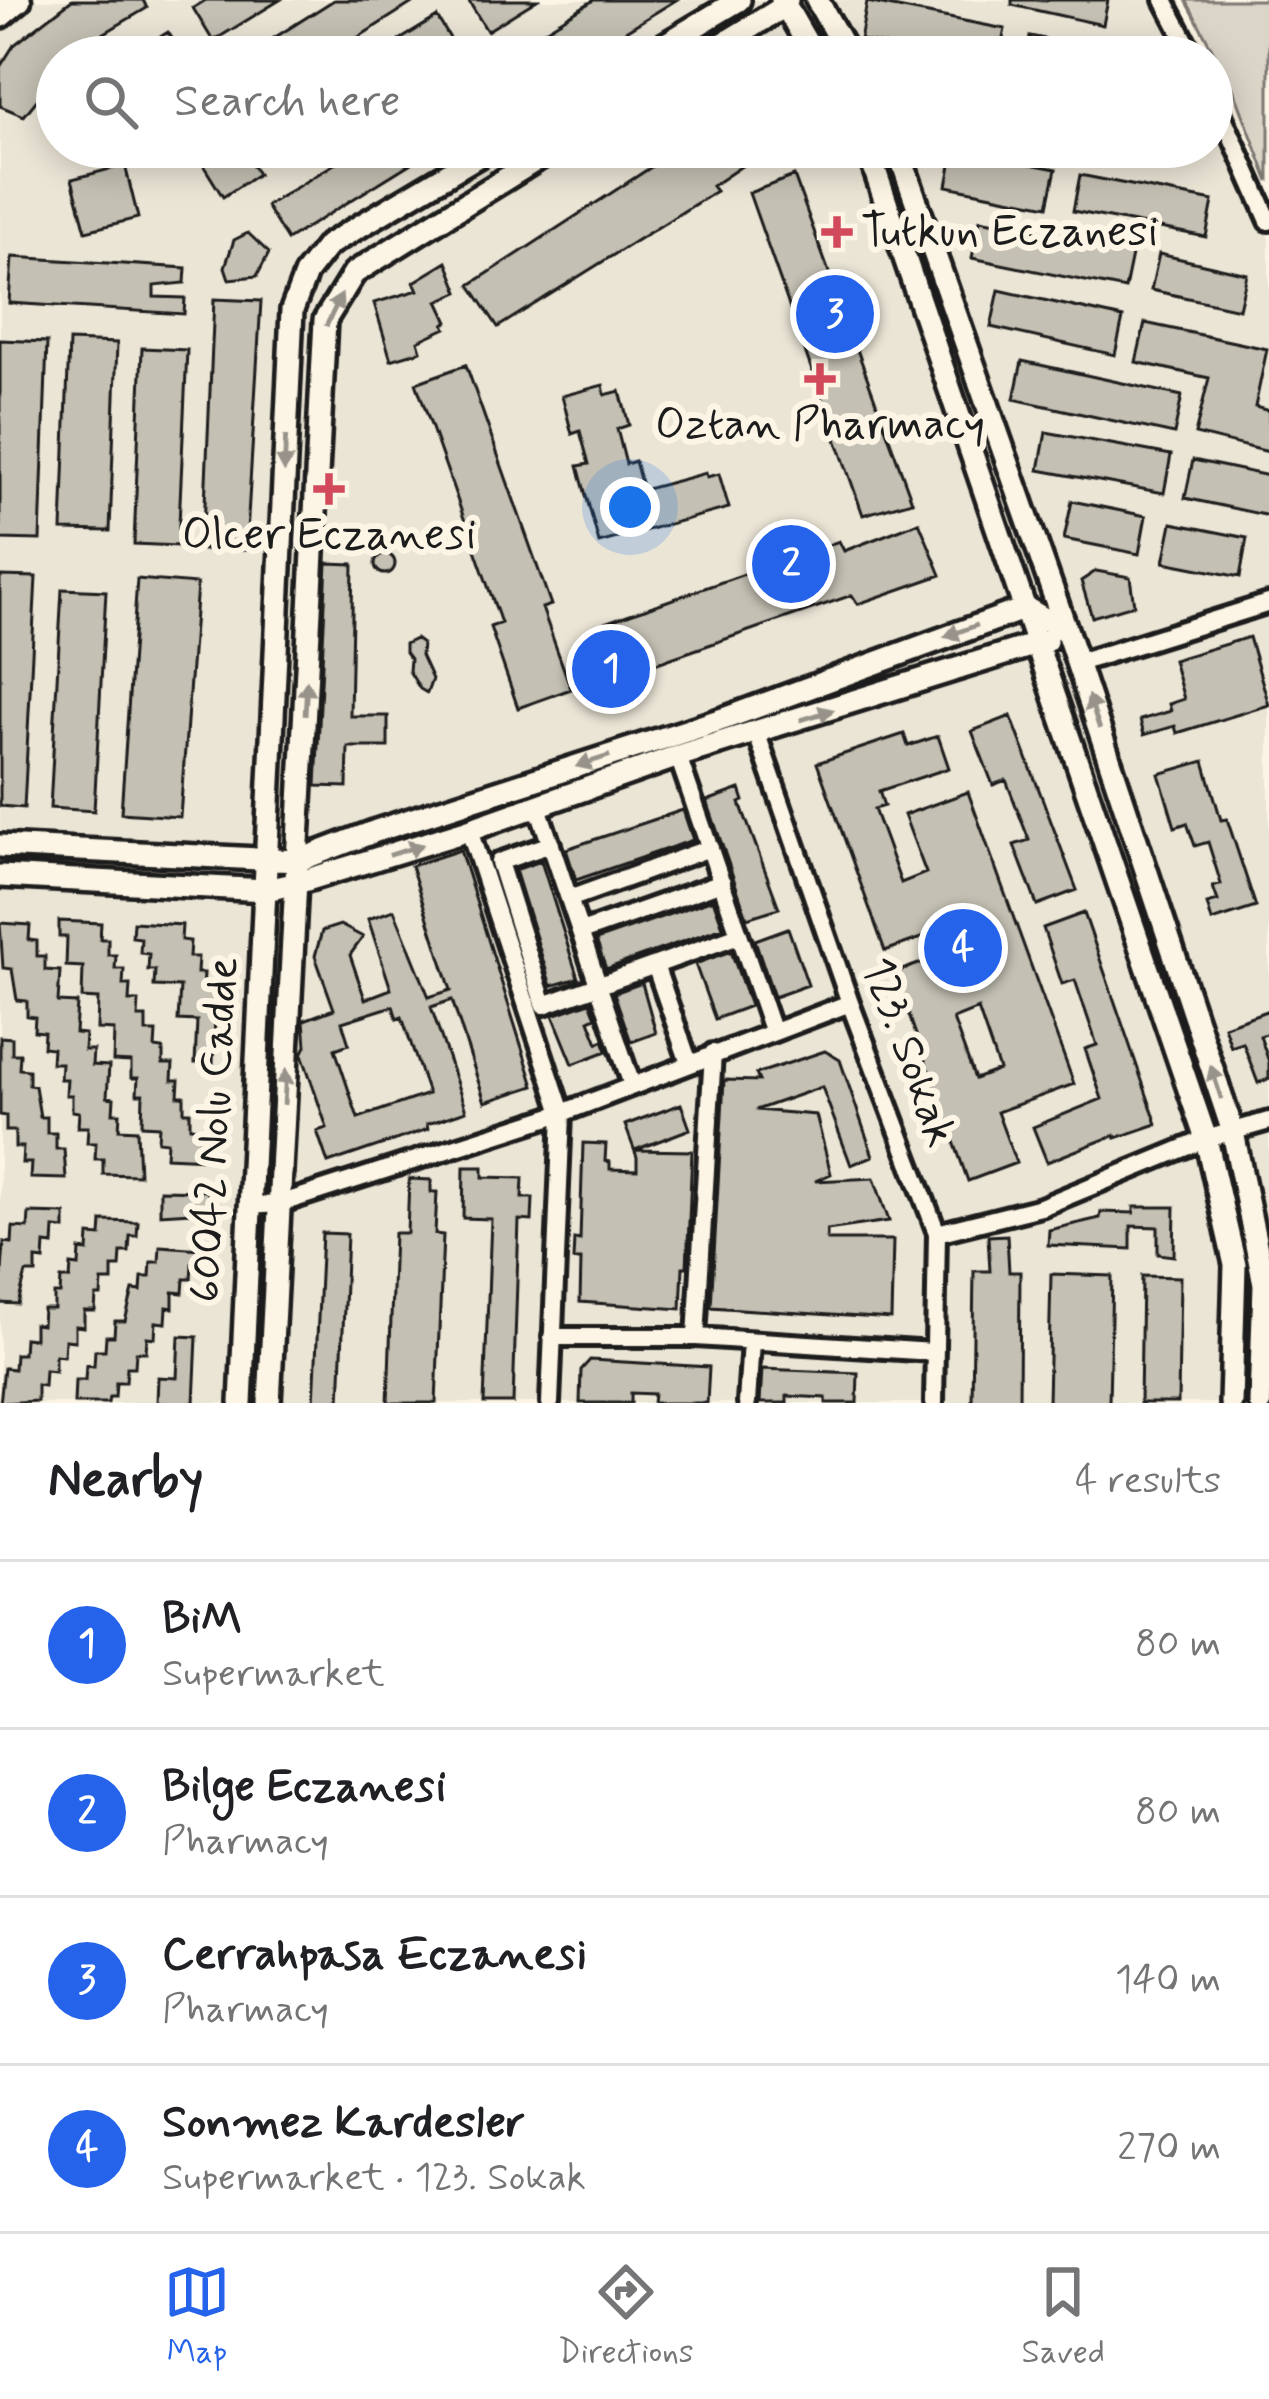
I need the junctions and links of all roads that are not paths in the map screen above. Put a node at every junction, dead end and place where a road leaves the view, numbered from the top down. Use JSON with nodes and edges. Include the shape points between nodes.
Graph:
{"nodes":[{"id":1,"x":18,"y":0,"type":"edge"},
{"id":2,"x":739,"y":0,"type":"edge"},
{"id":3,"x":817,"y":0,"type":"edge"},
{"id":4,"x":1164,"y":0,"type":"edge"},
{"id":5,"x":784,"y":2,"type":"edge"},
{"id":6,"x":0,"y":15,"type":"edge"},
{"id":7,"x":679,"y":36,"type":"edge"},
{"id":8,"x":733,"y":36,"type":"edge"},
{"id":9,"x":803,"y":36,"type":"edge"},
{"id":10,"x":837,"y":36,"type":"edge"},
{"id":11,"x":1183,"y":36,"type":"edge"},
{"id":12,"x":1233,"y":140,"type":"edge"},
{"id":13,"x":458,"y":168,"type":"edge"},
{"id":14,"x":523,"y":168,"type":"edge"},
{"id":15,"x":874,"y":168,"type":"edge"},
{"id":16,"x":904,"y":168,"type":"edge"},
{"id":17,"x":1269,"y":221,"type":"edge"},
{"id":18,"x":1269,"y":602,"type":"edge"},
{"id":19,"x":1026,"y":608,"type":"junction"},
{"id":20,"x":1067,"y":632,"type":"junction"},
{"id":21,"x":1037,"y":644,"type":"junction"},
{"id":22,"x":1078,"y":663,"type":"junction"},
{"id":23,"x":757,"y":734,"type":"junction"},
{"id":24,"x":678,"y":756,"type":"junction"},
{"id":25,"x":537,"y":804,"type":"junction"},
{"id":26,"x":469,"y":830,"type":"junction"},
{"id":27,"x":551,"y":844,"type":"junction"},
{"id":28,"x":0,"y":846,"type":"edge"},
{"id":29,"x":710,"y":848,"type":"junction"},
{"id":30,"x":268,"y":860,"type":"junction"},
{"id":31,"x":296,"y":873,"type":"junction"},
{"id":32,"x":0,"y":876,"type":"edge"},
{"id":33,"x":722,"y":883,"type":"junction"},
{"id":34,"x":266,"y":890,"type":"junction"},
{"id":35,"x":569,"y":899,"type":"junction"},
{"id":36,"x":581,"y":932,"type":"junction"},
{"id":37,"x":739,"y":935,"type":"junction"},
{"id":38,"x":655,"y":965,"type":"junction"},
{"id":39,"x":598,"y":985,"type":"junction"},
{"id":40,"x":850,"y":1003,"type":"junction"},
{"id":41,"x":772,"y":1030,"type":"junction"},
{"id":42,"x":712,"y":1054,"type":"junction"},
{"id":43,"x":689,"y":1063,"type":"junction"},
{"id":44,"x":632,"y":1085,"type":"junction"},
{"id":45,"x":562,"y":1114,"type":"junction"},
{"id":46,"x":1269,"y":1121,"type":"edge"},
{"id":47,"x":1233,"y":1132,"type":"junction"},
{"id":48,"x":1206,"y":1139,"type":"junction"},
{"id":49,"x":279,"y":1204,"type":"junction"},
{"id":50,"x":248,"y":1206,"type":"junction"},
{"id":51,"x":938,"y":1233,"type":"junction"},
{"id":52,"x":552,"y":1337,"type":"junction"},
{"id":53,"x":696,"y":1337,"type":"junction"},
{"id":54,"x":751,"y":1341,"type":"junction"},
{"id":55,"x":933,"y":1352,"type":"junction"},
{"id":56,"x":1265,"y":1365,"type":"edge"},
{"id":57,"x":242,"y":1403,"type":"edge"},
{"id":58,"x":269,"y":1403,"type":"edge"},
{"id":59,"x":550,"y":1403,"type":"edge"},
{"id":60,"x":747,"y":1403,"type":"edge"},
{"id":61,"x":934,"y":1403,"type":"edge"},
{"id":62,"x":1231,"y":1403,"type":"edge"},
{"id":63,"x":1260,"y":1403,"type":"edge"}],
"edges":[{"from":1,"to":6,"type":"main road"},
{"from":2,"to":7,"type":"street"},
{"from":3,"to":10,"type":"street"},
{"from":4,"to":11,"type":"street"},
{"from":5,"to":8,"type":"street"},
{"from":5,"to":9,"type":"street"},
{"from":12,"to":17,"type":"street"},
{"from":13,"to":30,"type":"street","name":"60042 Nolu Cadde","one_way":true,"via":[[328,245],[292,310]]},
{"from":31,"to":14,"type":"street","one_way":true,"via":[[325,320],[354,273]]},
{"from":15,"to":19,"type":"street"},
{"from":16,"to":20,"type":"street"},
{"from":18,"to":22,"type":"street"},
{"from":19,"to":20,"type":"street"},
{"from":19,"to":21,"type":"street"},
{"from":19,"to":31,"type":"street","one_way":true,"via":[[727,718],[376,831]]},
{"from":20,"to":21,"type":"street"},
{"from":20,"to":22,"type":"street"},
{"from":23,"to":21,"type":"street","one_way":true},
{"from":21,"to":48,"type":"street"},
{"from":47,"to":22,"type":"street","one_way":true},
{"from":23,"to":24,"type":"street"},
{"from":23,"to":40,"type":"street","name":"123. Sokak"},
{"from":24,"to":25,"type":"street"},
{"from":24,"to":29,"type":"street"},
{"from":25,"to":26,"type":"street"},
{"from":25,"to":27,"type":"street"},
{"from":31,"to":26,"type":"street","one_way":true},
{"from":26,"to":45,"type":"street"},
{"from":27,"to":35,"type":"street"},
{"from":27,"to":39,"type":"street","via":[[499,862],[544,1005]]},
{"from":28,"to":30,"type":"street"},
{"from":29,"to":33,"type":"street"},
{"from":29,"to":35,"type":"street"},
{"from":30,"to":31,"type":"street"},
{"from":30,"to":34,"type":"street","name":"60042 Nolu Cadde"},
{"from":31,"to":34,"type":"street"},
{"from":49,"to":31,"type":"street","one_way":true},
{"from":32,"to":34,"type":"street"},
{"from":33,"to":36,"type":"street"},
{"from":33,"to":37,"type":"street"},
{"from":34,"to":50,"type":"street","name":"60042 Nolu Cadde"},
{"from":35,"to":36,"type":"street"},
{"from":36,"to":39,"type":"street"},
{"from":37,"to":38,"type":"street"},
{"from":37,"to":41,"type":"street"},
{"from":38,"to":39,"type":"street"},
{"from":38,"to":43,"type":"street"},
{"from":39,"to":44,"type":"street"},
{"from":40,"to":41,"type":"street"},
{"from":40,"to":51,"type":"street","name":"123. Sokak"},
{"from":41,"to":42,"type":"street"},
{"from":42,"to":43,"type":"street"},
{"from":42,"to":53,"type":"street"},
{"from":43,"to":44,"type":"street"},
{"from":44,"to":45,"type":"street"},
{"from":45,"to":49,"type":"street"},
{"from":45,"to":52,"type":"street"},
{"from":46,"to":47,"type":"street"},
{"from":47,"to":48,"type":"street"},
{"from":47,"to":56,"type":"street","via":[[1264,1284]]},
{"from":48,"to":51,"type":"street","via":[[1041,1207]]},
{"from":48,"to":62,"type":"street","via":[[1235,1264]]},
{"from":49,"to":50,"type":"street"},
{"from":49,"to":58,"type":"street"},
{"from":50,"to":57,"type":"street","name":"60042 Nolu Cadde"},
{"from":51,"to":55,"type":"street","name":"123. Sokak"},
{"from":52,"to":53,"type":"street"},
{"from":52,"to":59,"type":"street"},
{"from":53,"to":54,"type":"street"},
{"from":54,"to":55,"type":"street"},
{"from":54,"to":60,"type":"street"},
{"from":55,"to":61,"type":"street","name":"123. Sokak"},
{"from":56,"to":63,"type":"street"}]}
